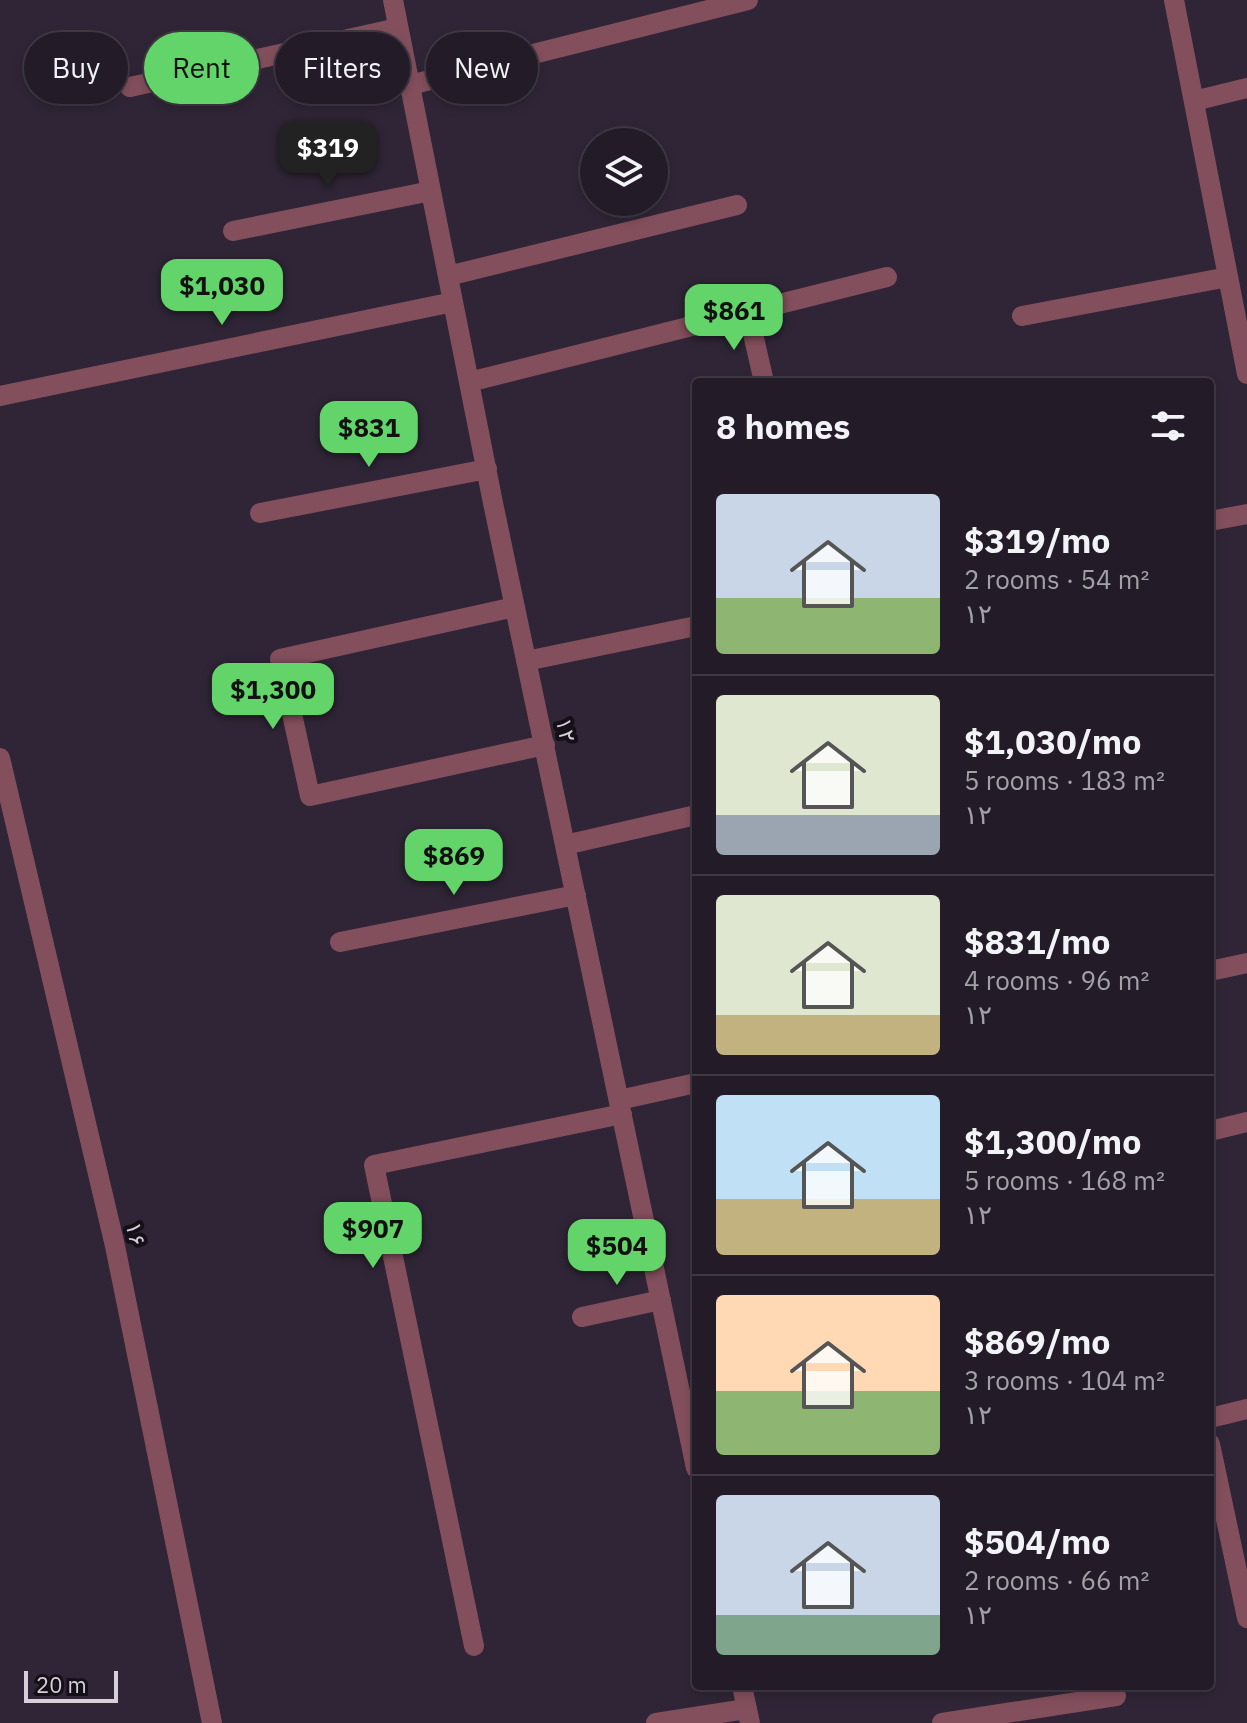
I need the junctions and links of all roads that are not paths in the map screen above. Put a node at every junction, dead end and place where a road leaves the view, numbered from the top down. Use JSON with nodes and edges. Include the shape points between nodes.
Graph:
{"nodes":[{"id":1,"x":393,"y":0,"type":"edge"},
{"id":2,"x":748,"y":0,"type":"edge"},
{"id":3,"x":1174,"y":0,"type":"edge"},
{"id":4,"x":398,"y":28,"type":"junction"},
{"id":5,"x":399,"y":32,"type":"edge"},
{"id":6,"x":410,"y":85,"type":"joint"},
{"id":7,"x":130,"y":87,"type":"dead end"},
{"id":8,"x":1247,"y":88,"type":"edge"},
{"id":9,"x":1194,"y":101,"type":"junction"},
{"id":10,"x":431,"y":191,"type":"junction"},
{"id":11,"x":737,"y":205,"type":"dead end"},
{"id":12,"x":233,"y":231,"type":"dead end"},
{"id":13,"x":448,"y":276,"type":"junction"},
{"id":14,"x":887,"y":277,"type":"dead end"},
{"id":15,"x":1228,"y":277,"type":"junction"},
{"id":16,"x":1240,"y":300,"type":"edge"},
{"id":17,"x":453,"y":302,"type":"junction"},
{"id":18,"x":748,"y":312,"type":"junction"},
{"id":19,"x":1022,"y":316,"type":"dead end"},
{"id":20,"x":1247,"y":374,"type":"edge"},
{"id":21,"x":763,"y":378,"type":"edge"},
{"id":22,"x":469,"y":382,"type":"junction"},
{"id":23,"x":0,"y":396,"type":"edge"},
{"id":24,"x":487,"y":469,"type":"junction"},
{"id":25,"x":260,"y":513,"type":"dead end"},
{"id":26,"x":1247,"y":514,"type":"edge"},
{"id":27,"x":1214,"y":520,"type":"edge"},
{"id":28,"x":515,"y":607,"type":"junction"},
{"id":29,"x":692,"y":627,"type":"edge"},
{"id":30,"x":526,"y":661,"type":"junction"},
{"id":31,"x":545,"y":745,"type":"junction"},
{"id":32,"x":0,"y":758,"type":"edge"},
{"id":33,"x":692,"y":816,"type":"edge"},
{"id":34,"x":565,"y":845,"type":"junction"},
{"id":35,"x":576,"y":895,"type":"junction"},
{"id":36,"x":340,"y":942,"type":"dead end"},
{"id":37,"x":1247,"y":963,"type":"edge"},
{"id":38,"x":1214,"y":970,"type":"edge"},
{"id":39,"x":692,"y":1084,"type":"edge"},
{"id":40,"x":620,"y":1107,"type":"junction"},
{"id":41,"x":1247,"y":1122,"type":"edge"},
{"id":42,"x":1214,"y":1130,"type":"edge"},
{"id":43,"x":661,"y":1300,"type":"junction"},
{"id":44,"x":582,"y":1317,"type":"dead end"},
{"id":45,"x":1247,"y":1409,"type":"edge"},
{"id":46,"x":1214,"y":1417,"type":"edge"},
{"id":47,"x":692,"y":1449,"type":"edge"},
{"id":48,"x":1214,"y":1463,"type":"edge"},
{"id":49,"x":1247,"y":1618,"type":"edge"},
{"id":50,"x":474,"y":1646,"type":"dead end"},
{"id":51,"x":743,"y":1690,"type":"edge"},
{"id":52,"x":1116,"y":1696,"type":"dead end"},
{"id":53,"x":748,"y":1716,"type":"edge"},
{"id":54,"x":212,"y":1723,"type":"edge"},
{"id":55,"x":656,"y":1723,"type":"edge"},
{"id":56,"x":942,"y":1723,"type":"edge"}],
"edges":[{"from":1,"to":4,"type":"street","name":"۱۲"},
{"from":2,"to":6,"type":"street"},
{"from":3,"to":9,"type":"street"},
{"from":4,"to":5,"type":"street","name":"۱۲"},
{"from":4,"to":7,"type":"street"},
{"from":6,"to":10,"type":"street","name":"۱۲"},
{"from":8,"to":9,"type":"street"},
{"from":9,"to":15,"type":"street"},
{"from":10,"to":12,"type":"street"},
{"from":10,"to":13,"type":"street","name":"۱۲"},
{"from":11,"to":13,"type":"street"},
{"from":13,"to":17,"type":"street","name":"۱۲"},
{"from":14,"to":18,"type":"street"},
{"from":15,"to":16,"type":"street"},
{"from":15,"to":19,"type":"street"},
{"from":16,"to":20,"type":"street"},
{"from":17,"to":22,"type":"street","name":"۱۲"},
{"from":17,"to":23,"type":"street"},
{"from":18,"to":21,"type":"street"},
{"from":18,"to":22,"type":"street"},
{"from":22,"to":24,"type":"street","name":"۱۲"},
{"from":24,"to":25,"type":"street"},
{"from":24,"to":28,"type":"street","name":"۱۲"},
{"from":26,"to":27,"type":"street"},
{"from":28,"to":30,"type":"street","name":"۱۲"},
{"from":28,"to":31,"type":"street","via":[[280,659],[283,674],[310,796]]},
{"from":29,"to":30,"type":"street"},
{"from":30,"to":31,"type":"street","name":"۱۲"},
{"from":31,"to":34,"type":"street","name":"۱۲"},
{"from":32,"to":54,"type":"street","name":"۱۶","via":[[115,1246]]},
{"from":33,"to":34,"type":"street"},
{"from":34,"to":35,"type":"street","name":"۱۲"},
{"from":35,"to":36,"type":"street"},
{"from":35,"to":40,"type":"street","name":"۱۲"},
{"from":37,"to":38,"type":"street"},
{"from":39,"to":40,"type":"street"},
{"from":40,"to":43,"type":"street","name":"۱۲"},
{"from":40,"to":50,"type":"street","via":[[374,1165]]},
{"from":41,"to":42,"type":"street"},
{"from":43,"to":44,"type":"street"},
{"from":43,"to":47,"type":"street","name":"۱۲"},
{"from":45,"to":46,"type":"street"},
{"from":48,"to":49,"type":"street"},
{"from":51,"to":53,"type":"street"},
{"from":52,"to":56,"type":"street"},
{"from":53,"to":55,"type":"street"}]}
